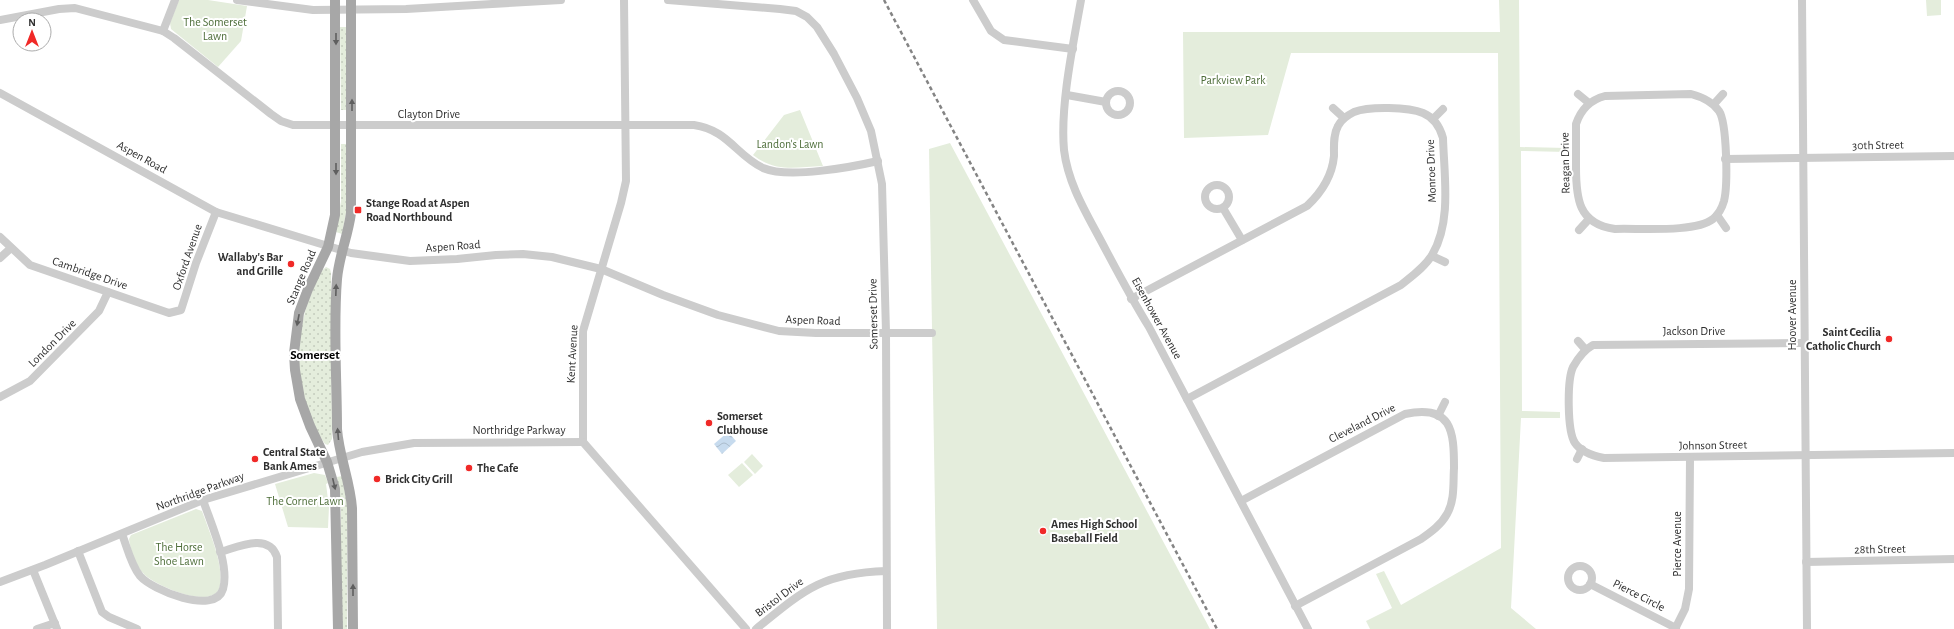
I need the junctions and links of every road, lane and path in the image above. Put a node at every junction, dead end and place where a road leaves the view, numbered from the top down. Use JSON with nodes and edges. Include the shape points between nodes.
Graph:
{"nodes":[{"id":1,"x":175,"y":0,"type":"edge"},
{"id":2,"x":237,"y":0,"type":"edge"},
{"id":3,"x":561,"y":0,"type":"edge"},
{"id":4,"x":624,"y":0,"type":"edge"},
{"id":5,"x":668,"y":0,"type":"edge"},
{"id":6,"x":973,"y":0,"type":"edge"},
{"id":7,"x":1080,"y":0,"type":"edge"},
{"id":8,"x":1802,"y":0,"type":"edge"},
{"id":9,"x":335,"y":5,"type":"edge"},
{"id":10,"x":351,"y":5,"type":"edge"},
{"id":11,"x":0,"y":20,"type":"edge"},
{"id":12,"x":163,"y":31,"type":"junction"},
{"id":13,"x":1073,"y":49,"type":"junction"},
{"id":14,"x":0,"y":93,"type":"edge"},
{"id":15,"x":1578,"y":94,"type":"dead end"},
{"id":16,"x":1723,"y":94,"type":"dead end"},
{"id":17,"x":1067,"y":95,"type":"junction"},
{"id":18,"x":1106,"y":102,"type":"dead end"},
{"id":19,"x":1589,"y":103,"type":"junction"},
{"id":20,"x":1714,"y":104,"type":"junction"},
{"id":21,"x":1333,"y":108,"type":"dead end"},
{"id":22,"x":1443,"y":109,"type":"dead end"},
{"id":23,"x":1344,"y":118,"type":"junction"},
{"id":24,"x":1433,"y":119,"type":"junction"},
{"id":25,"x":336,"y":126,"type":"junction"},
{"id":26,"x":352,"y":126,"type":"junction"},
{"id":27,"x":625,"y":126,"type":"junction"},
{"id":28,"x":1954,"y":156,"type":"edge"},
{"id":29,"x":1725,"y":159,"type":"junction"},
{"id":30,"x":1803,"y":159,"type":"junction"},
{"id":31,"x":878,"y":161,"type":"junction"},
{"id":32,"x":1223,"y":208,"type":"dead end"},
{"id":33,"x":216,"y":212,"type":"junction"},
{"id":34,"x":1717,"y":215,"type":"junction"},
{"id":35,"x":1589,"y":219,"type":"junction"},
{"id":36,"x":1726,"y":228,"type":"dead end"},
{"id":37,"x":1579,"y":230,"type":"dead end"},
{"id":38,"x":0,"y":237,"type":"edge"},
{"id":39,"x":1242,"y":240,"type":"junction"},
{"id":40,"x":328,"y":247,"type":"junction"},
{"id":41,"x":10,"y":248,"type":"junction"},
{"id":42,"x":342,"y":251,"type":"junction"},
{"id":43,"x":1432,"y":256,"type":"junction"},
{"id":44,"x":0,"y":258,"type":"edge"},
{"id":45,"x":1445,"y":262,"type":"dead end"},
{"id":46,"x":601,"y":268,"type":"junction"},
{"id":47,"x":108,"y":292,"type":"junction"},
{"id":48,"x":1131,"y":298,"type":"junction"},
{"id":49,"x":181,"y":310,"type":"joint"},
{"id":50,"x":886,"y":332,"type":"junction"},
{"id":51,"x":932,"y":333,"type":"dead end"},
{"id":52,"x":1578,"y":341,"type":"dead end"},
{"id":53,"x":1804,"y":343,"type":"junction"},
{"id":54,"x":1585,"y":349,"type":"junction"},
{"id":55,"x":0,"y":397,"type":"edge"},
{"id":56,"x":1187,"y":399,"type":"junction"},
{"id":57,"x":1445,"y":402,"type":"dead end"},
{"id":58,"x":1438,"y":416,"type":"junction"},
{"id":59,"x":583,"y":442,"type":"junction"},
{"id":60,"x":1582,"y":449,"type":"junction"},
{"id":61,"x":1954,"y":454,"type":"edge"},
{"id":62,"x":1805,"y":456,"type":"junction"},
{"id":63,"x":342,"y":458,"type":"junction"},
{"id":64,"x":1690,"y":458,"type":"junction"},
{"id":65,"x":1577,"y":459,"type":"dead end"},
{"id":66,"x":327,"y":462,"type":"junction"},
{"id":67,"x":203,"y":500,"type":"junction"},
{"id":68,"x":1241,"y":501,"type":"junction"},
{"id":69,"x":122,"y":534,"type":"junction"},
{"id":70,"x":78,"y":551,"type":"junction"},
{"id":71,"x":220,"y":552,"type":"junction"},
{"id":72,"x":1954,"y":560,"type":"edge"},
{"id":73,"x":1806,"y":562,"type":"junction"},
{"id":74,"x":34,"y":570,"type":"junction"},
{"id":75,"x":886,"y":571,"type":"junction"},
{"id":76,"x":0,"y":582,"type":"edge"},
{"id":77,"x":1590,"y":584,"type":"dead end"},
{"id":78,"x":1295,"y":606,"type":"junction"},
{"id":79,"x":56,"y":626,"type":"edge"},
{"id":80,"x":1676,"y":628,"type":"edge"},
{"id":81,"x":38,"y":629,"type":"edge"},
{"id":82,"x":136,"y":629,"type":"edge"},
{"id":83,"x":278,"y":629,"type":"edge"},
{"id":84,"x":338,"y":629,"type":"edge"},
{"id":85,"x":353,"y":629,"type":"edge"},
{"id":86,"x":746,"y":629,"type":"edge"},
{"id":87,"x":756,"y":629,"type":"edge"},
{"id":88,"x":887,"y":629,"type":"edge"},
{"id":89,"x":1308,"y":629,"type":"edge"},
{"id":90,"x":1808,"y":629,"type":"edge"}],
"edges":[{"from":1,"to":12,"type":"street"},
{"from":2,"to":9,"type":"street","via":[[300,10]]},
{"from":3,"to":10,"type":"street"},
{"from":4,"to":27,"type":"street","name":"Kent Avenue"},
{"from":5,"to":31,"type":"street","name":"Somerset Drive","via":[[780,9],[796,11],[807,17],[817,27],[834,54],[857,98],[871,131]]},
{"from":6,"to":13,"type":"street","via":[[991,31],[1004,40]]},
{"from":7,"to":13,"type":"street","name":"Eisenhower Avenue"},
{"from":8,"to":30,"type":"street","name":"Hoover Avenue"},
{"from":9,"to":10,"type":"street"},
{"from":9,"to":25,"type":"main road","name":"Stange Road","one_way":true},
{"from":26,"to":10,"type":"main road","one_way":true},
{"from":11,"to":12,"type":"street","name":"Clayton Drive","via":[[75,8]]},
{"from":12,"to":25,"type":"street","name":"Clayton Drive","via":[[282,121],[293,125]]},
{"from":13,"to":17,"type":"street","name":"Eisenhower Avenue"},
{"from":14,"to":33,"type":"street","name":"Aspen Road"},
{"from":15,"to":19,"type":"street"},
{"from":16,"to":20,"type":"street"},
{"from":17,"to":18,"type":"street"},
{"from":17,"to":48,"type":"street","name":"Eisenhower Avenue","via":[[1063,134],[1069,173],[1076,193]]},
{"from":19,"to":20,"type":"street","via":[[1596,98],[1615,95],[1691,94],[1701,96]]},
{"from":19,"to":35,"type":"street","name":"Reagan Drive","via":[[1576,124],[1576,192],[1582,211]]},
{"from":20,"to":29,"type":"street","via":[[1724,123]]},
{"from":21,"to":23,"type":"street"},
{"from":22,"to":24,"type":"street"},
{"from":23,"to":24,"type":"street","via":[[1353,112],[1368,109],[1411,109]]},
{"from":23,"to":39,"type":"street","via":[[1334,138],[1334,157],[1329,177],[1317,196],[1307,206]]},
{"from":24,"to":43,"type":"street","name":"Monroe Drive","via":[[1440,127],[1443,138],[1445,209],[1438,242]]},
{"from":25,"to":26,"type":"street","name":"Clayton Drive"},
{"from":25,"to":40,"type":"main road","name":"Stange Road","one_way":true,"via":[[335,215]]},
{"from":26,"to":27,"type":"street","name":"Clayton Drive"},
{"from":26,"to":42,"type":"main road","via":[[351,213]]},
{"from":27,"to":31,"type":"street","name":"Clayton Drive","via":[[708,127],[763,167],[776,171],[848,168]]},
{"from":27,"to":46,"type":"street","name":"Kent Avenue","via":[[626,181]]},
{"from":28,"to":30,"type":"street","name":"30th Street"},
{"from":29,"to":30,"type":"street"},
{"from":29,"to":34,"type":"street","via":[[1725,197]]},
{"from":30,"to":53,"type":"street","name":"Hoover Avenue"},
{"from":31,"to":50,"type":"street","name":"Somerset Drive","via":[[882,184]]},
{"from":32,"to":39,"type":"street"},
{"from":33,"to":40,"type":"street","name":"Aspen Road"},
{"from":33,"to":49,"type":"street","name":"Oxford Avenue"},
{"from":34,"to":35,"type":"street","via":[[1712,220],[1692,228],[1615,229],[1605,228]]},
{"from":34,"to":36,"type":"street"},
{"from":35,"to":37,"type":"street"},
{"from":38,"to":41,"type":"street","name":"Cambridge Drive"},
{"from":39,"to":48,"type":"street"},
{"from":40,"to":42,"type":"street","name":"Aspen Road"},
{"from":40,"to":66,"type":"main road","name":"Stange Road","one_way":true,"via":[[303,301],[296,327],[294,353],[300,399]]},
{"from":41,"to":44,"type":"street"},
{"from":41,"to":47,"type":"street","name":"Cambridge Drive","via":[[30,265]]},
{"from":42,"to":46,"type":"street","name":"Aspen Road","via":[[410,261],[523,254],[552,256]]},
{"from":63,"to":42,"type":"main road","one_way":true,"via":[[337,429],[336,303]]},
{"from":43,"to":45,"type":"street"},
{"from":43,"to":56,"type":"street","name":"Monroe Drive","via":[[1418,272],[1401,284]]},
{"from":46,"to":50,"type":"street","name":"Aspen Road","via":[[718,315],[779,331]]},
{"from":46,"to":59,"type":"street","name":"Kent Avenue","via":[[583,331]]},
{"from":47,"to":49,"type":"street","name":"Cambridge Drive","via":[[169,313]]},
{"from":47,"to":55,"type":"street","name":"London Drive","via":[[99,312],[30,381]]},
{"from":48,"to":56,"type":"street","name":"Eisenhower Avenue"},
{"from":50,"to":51,"type":"street","name":"Aspen Road"},
{"from":50,"to":75,"type":"street","name":"Somerset Drive"},
{"from":52,"to":54,"type":"street"},
{"from":53,"to":54,"type":"street","name":"Jackson Drive","via":[[1603,344]]},
{"from":53,"to":62,"type":"street","name":"Hoover Avenue"},
{"from":54,"to":60,"type":"street","via":[[1572,368],[1570,383],[1571,432]]},
{"from":56,"to":68,"type":"street","name":"Eisenhower Avenue"},
{"from":57,"to":58,"type":"street"},
{"from":58,"to":68,"type":"street","name":"Cleveland Drive","via":[[1422,412],[1405,414]]},
{"from":58,"to":78,"type":"street","via":[[1450,426],[1454,441],[1453,490],[1448,513],[1442,521],[1421,540]]},
{"from":59,"to":63,"type":"street","name":"Northridge Parkway","via":[[414,443],[383,447]]},
{"from":59,"to":86,"type":"street"},
{"from":60,"to":64,"type":"street","name":"Johnson Street","via":[[1604,458]]},
{"from":60,"to":65,"type":"street"},
{"from":61,"to":62,"type":"street","name":"Johnson Street"},
{"from":62,"to":64,"type":"street","name":"Johnson Street"},
{"from":62,"to":73,"type":"street","name":"Hoover Avenue"},
{"from":63,"to":66,"type":"street","name":"Northridge Parkway"},
{"from":85,"to":63,"type":"main road","one_way":true,"via":[[352,508]]},
{"from":64,"to":80,"type":"street","name":"Pierce Avenue","via":[[1688,589],[1685,609]]},
{"from":66,"to":67,"type":"street","name":"Northridge Parkway"},
{"from":66,"to":84,"type":"main road","name":"Stange Road","one_way":true,"via":[[335,489]]},
{"from":67,"to":69,"type":"street","name":"Northridge Parkway"},
{"from":67,"to":71,"type":"street"},
{"from":68,"to":78,"type":"street","name":"Eisenhower Avenue"},
{"from":69,"to":70,"type":"street","name":"Northridge Parkway"},
{"from":69,"to":71,"type":"street","via":[[140,577],[185,600],[209,600],[218,597],[223,590],[224,566]]},
{"from":70,"to":74,"type":"street","name":"Northridge Parkway"},
{"from":70,"to":82,"type":"street","via":[[102,612]]},
{"from":71,"to":83,"type":"street","via":[[258,542],[275,549]]},
{"from":72,"to":73,"type":"street","name":"28th Street"},
{"from":73,"to":90,"type":"street","name":"Hoover Avenue"},
{"from":74,"to":76,"type":"street","name":"Northridge Parkway"},
{"from":74,"to":79,"type":"street"},
{"from":75,"to":87,"type":"street","name":"Bristol Drive","via":[[850,574],[822,582],[792,600]]},
{"from":75,"to":88,"type":"street","name":"Somerset Drive"},
{"from":77,"to":80,"type":"street","name":"Pierce Circle"},
{"from":78,"to":89,"type":"street","name":"Eisenhower Avenue"},
{"from":79,"to":81,"type":"street"}]}
